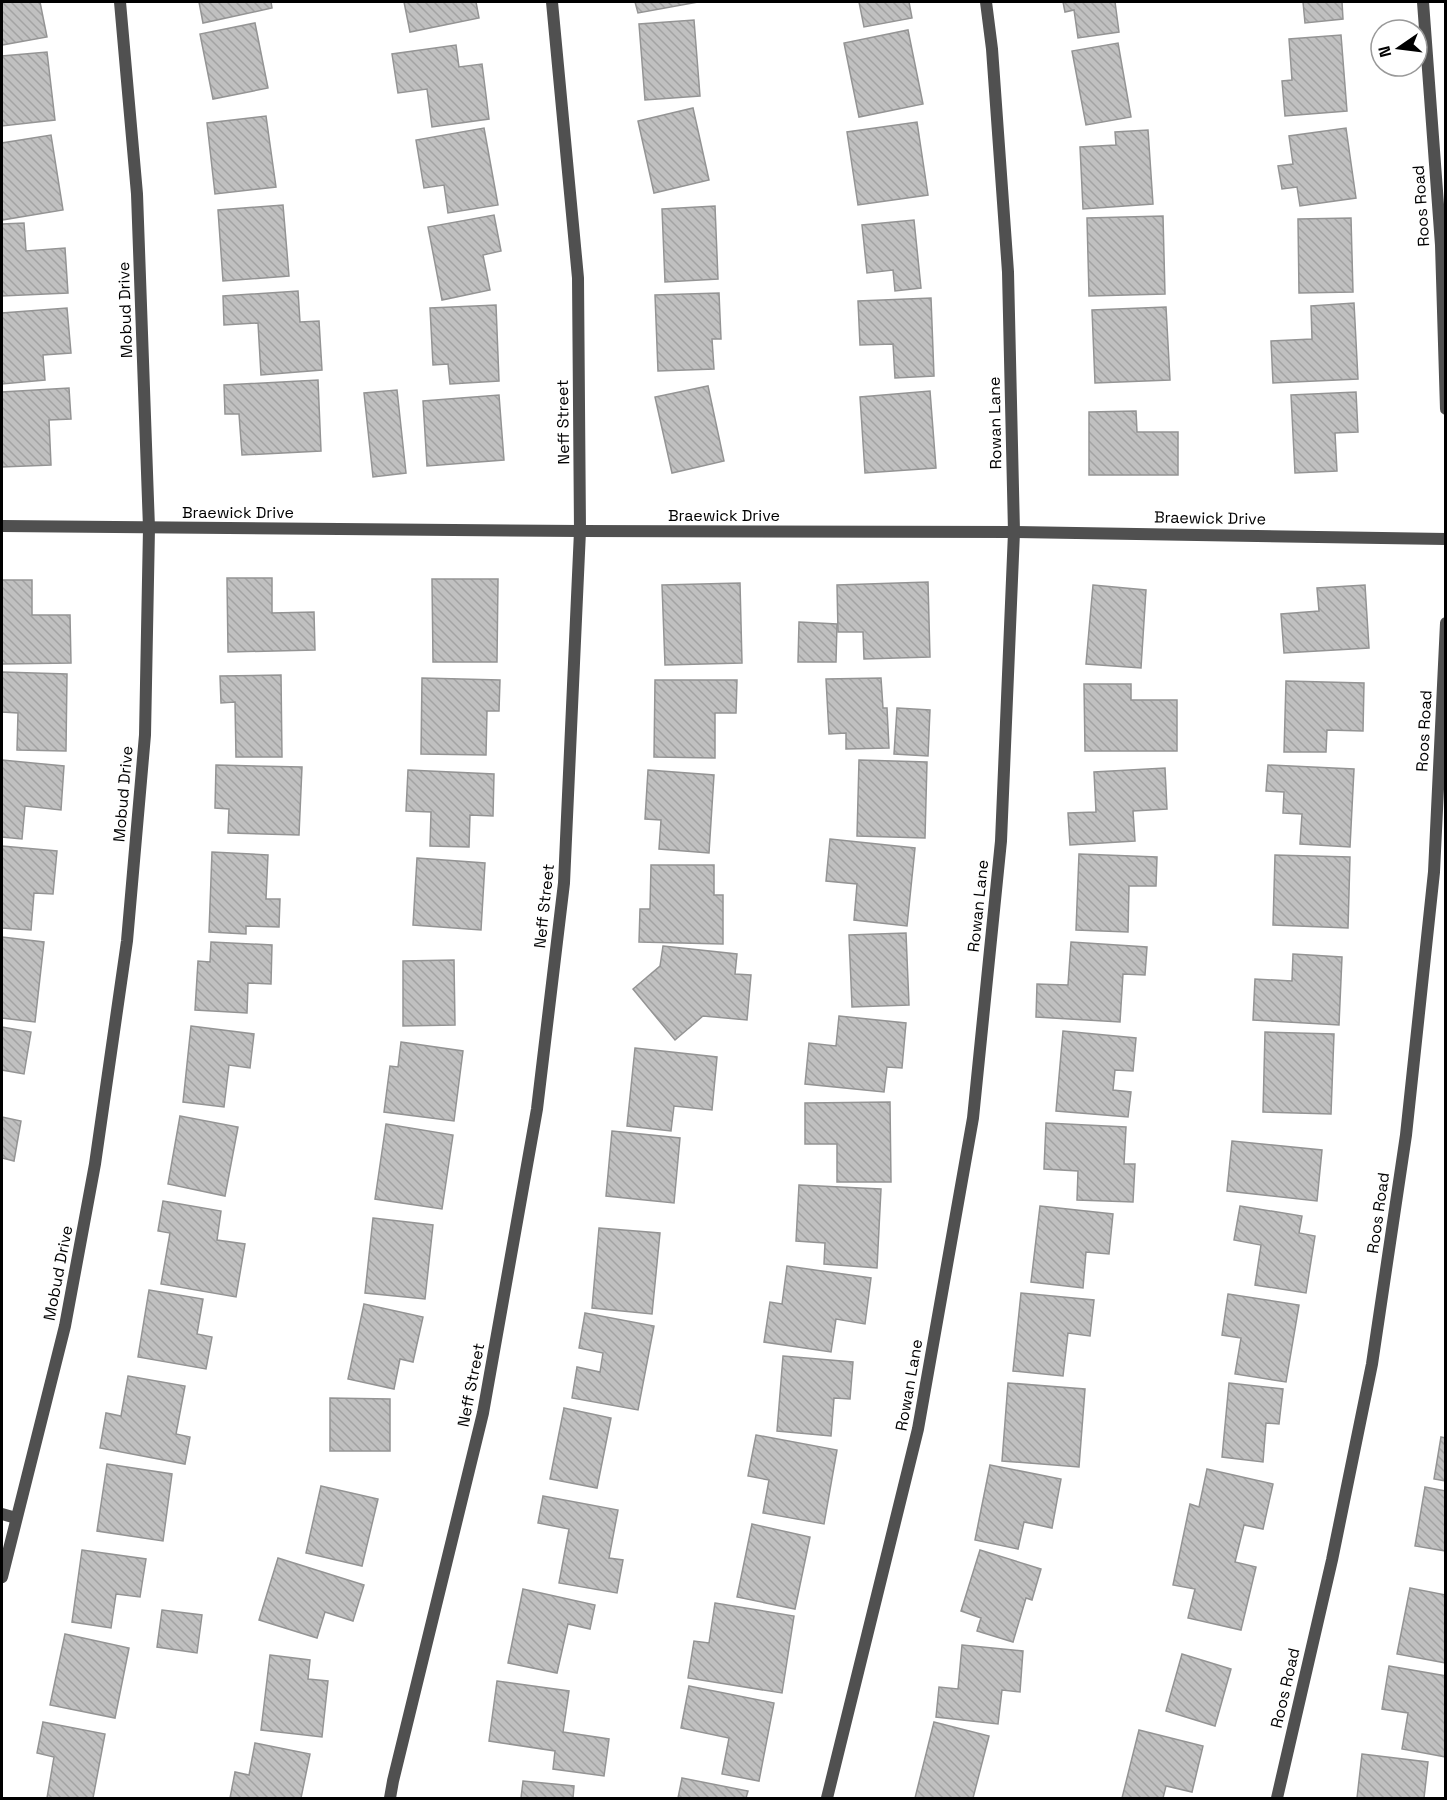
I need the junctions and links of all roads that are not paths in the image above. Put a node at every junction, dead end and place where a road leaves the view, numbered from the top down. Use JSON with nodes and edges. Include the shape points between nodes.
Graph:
{"nodes":[{"id":1,"x":120,"y":2,"type":"edge"},
{"id":2,"x":552,"y":2,"type":"edge"},
{"id":3,"x":986,"y":2,"type":"edge"},
{"id":4,"x":1423,"y":2,"type":"edge"},
{"id":5,"x":1446,"y":409,"type":"edge"},
{"id":6,"x":2,"y":526,"type":"edge"},
{"id":7,"x":149,"y":528,"type":"junction"},
{"id":8,"x":580,"y":531,"type":"junction"},
{"id":9,"x":1014,"y":532,"type":"junction"},
{"id":10,"x":1446,"y":539,"type":"edge"},
{"id":11,"x":1446,"y":623,"type":"edge"},
{"id":12,"x":2,"y":1514,"type":"edge"},
{"id":13,"x":16,"y":1518,"type":"junction"},
{"id":14,"x":2,"y":1577,"type":"edge"},
{"id":15,"x":390,"y":1798,"type":"edge"},
{"id":16,"x":827,"y":1798,"type":"edge"},
{"id":17,"x":1277,"y":1798,"type":"edge"}],
"edges":[{"from":1,"to":7,"type":"street","name":"Mobud Drive","via":[[137,194]]},
{"from":2,"to":8,"type":"street","name":"Neff Street","via":[[578,278]]},
{"from":3,"to":9,"type":"street","name":"Rowan Lane","via":[[1008,272]]},
{"from":4,"to":5,"type":"street","name":"Roos Road","via":[[1441,245]]},
{"from":6,"to":7,"type":"street","name":"Braewick Drive"},
{"from":7,"to":8,"type":"street","name":"Braewick Drive"},
{"from":7,"to":13,"type":"street","name":"Mobud Drive","via":[[144,735],[127,941],[96,1164],[68,1315]]},
{"from":8,"to":9,"type":"street","name":"Braewick Drive"},
{"from":8,"to":15,"type":"street","name":"Neff Street","via":[[564,883],[537,1109],[483,1413]]},
{"from":9,"to":10,"type":"street","name":"Braewick Drive"},
{"from":9,"to":16,"type":"street","name":"Rowan Lane","via":[[1001,841],[973,1118],[918,1429]]},
{"from":11,"to":17,"type":"street","name":"Roos Road","via":[[1434,872],[1406,1135],[1372,1364]]},
{"from":12,"to":13,"type":"street"},
{"from":13,"to":14,"type":"street","name":"Mobud Drive"}]}
